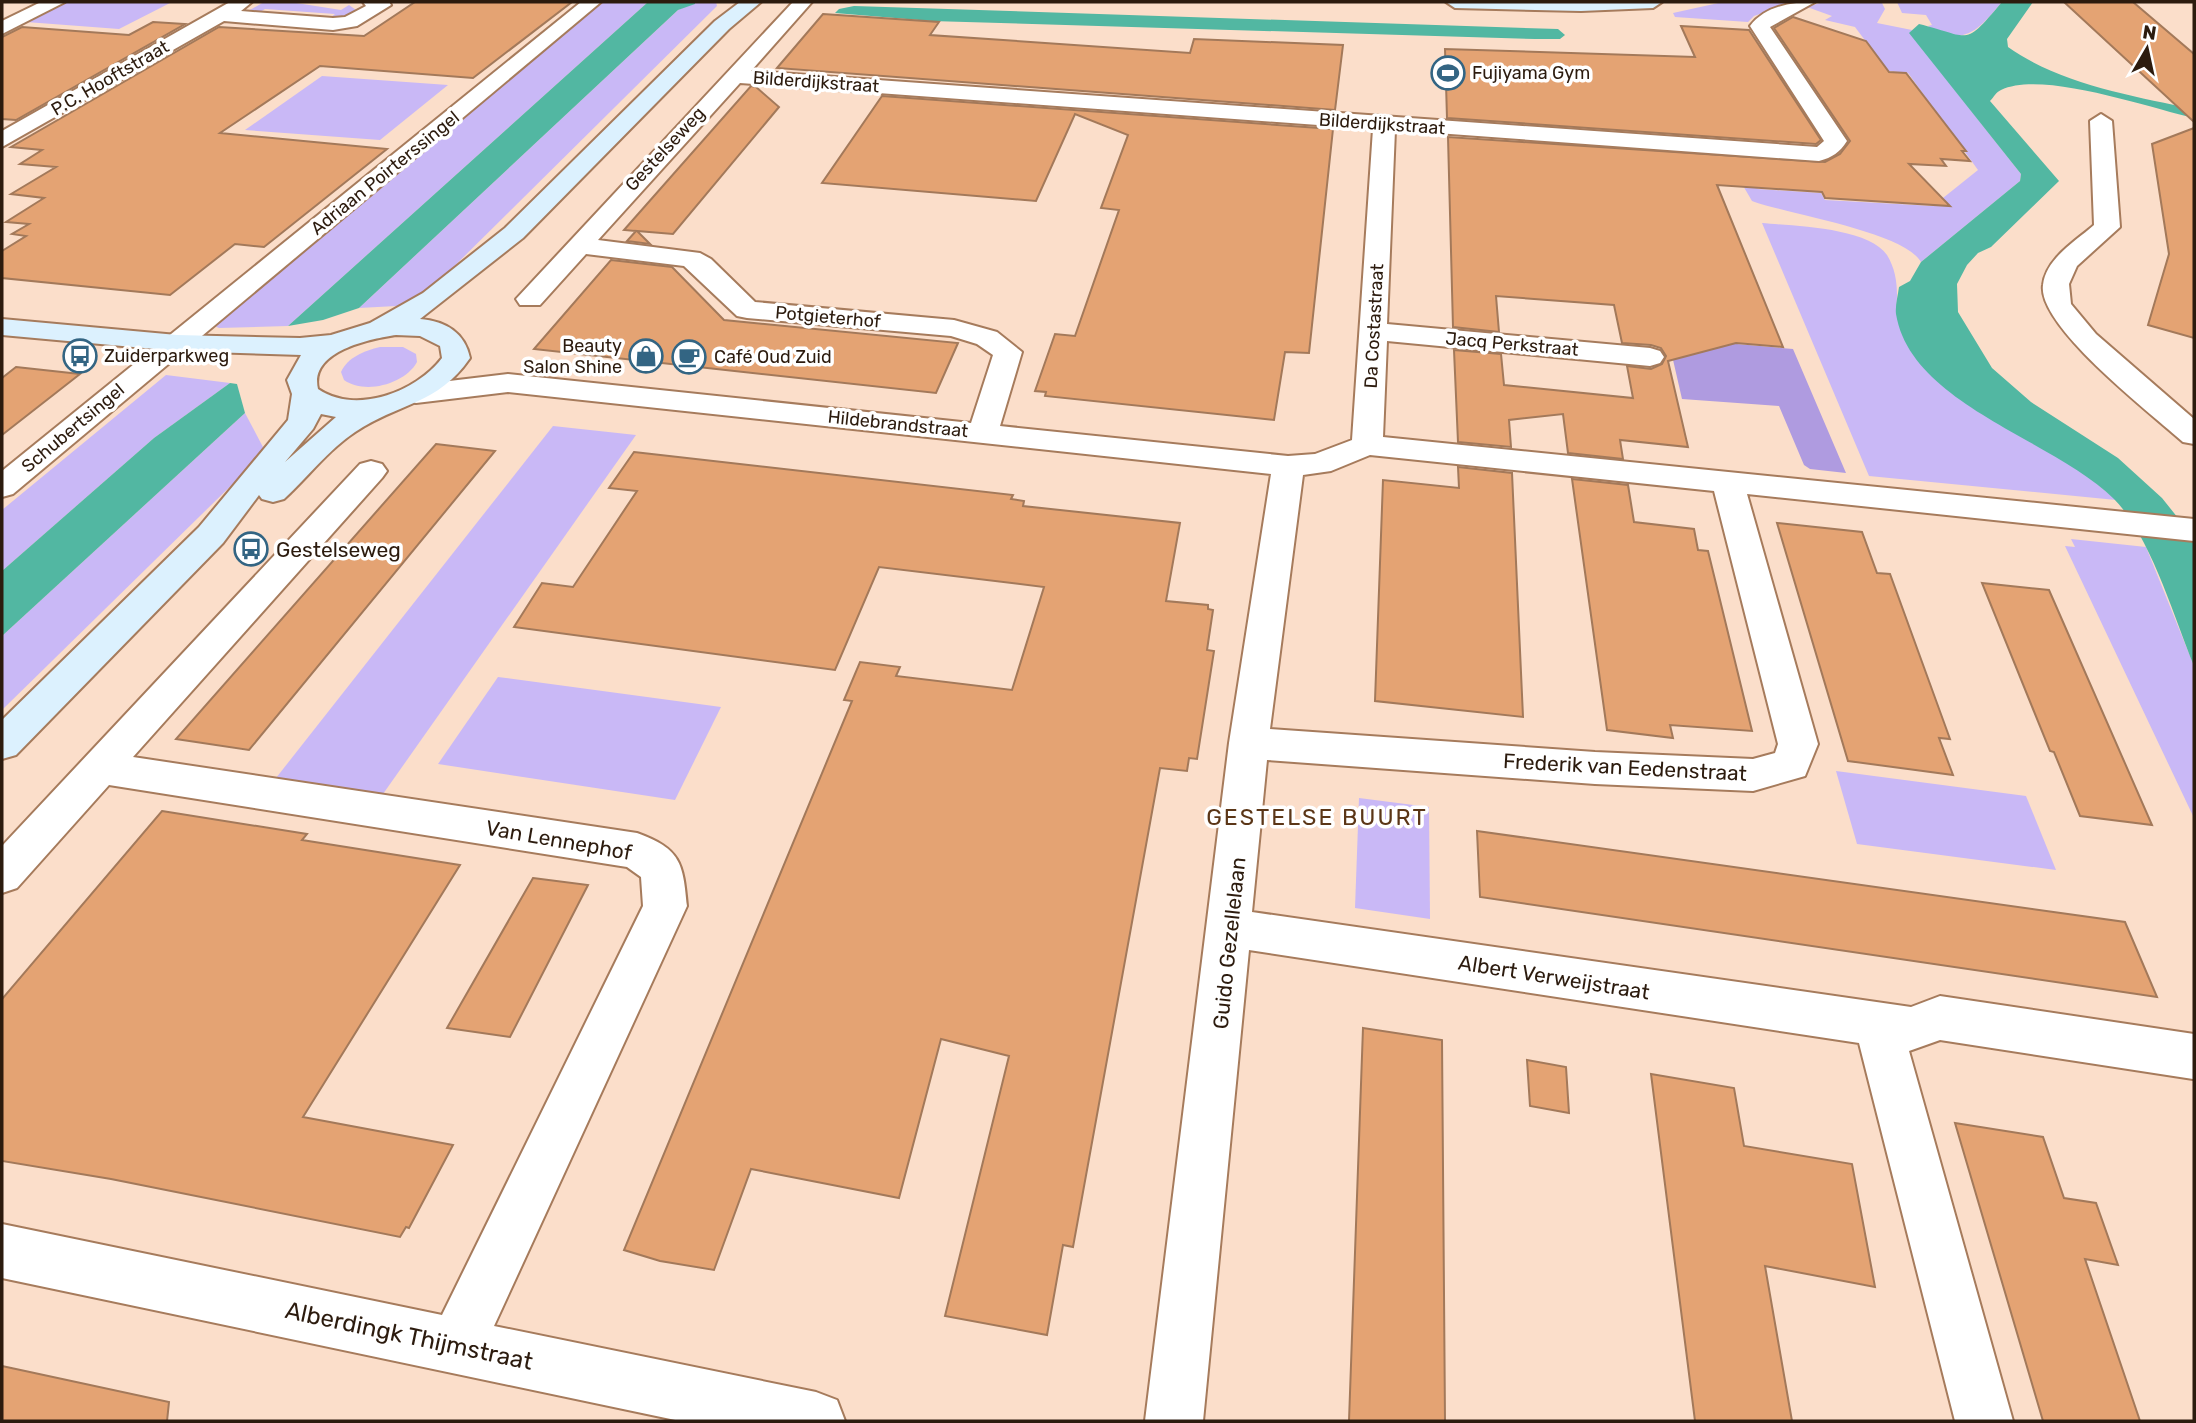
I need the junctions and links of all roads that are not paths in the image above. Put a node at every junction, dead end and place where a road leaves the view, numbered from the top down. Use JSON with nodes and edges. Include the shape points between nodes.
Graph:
{"nodes":[{"id":1,"x":56,"y":2,"type":"edge"},
{"id":2,"x":243,"y":2,"type":"edge"},
{"id":3,"x":372,"y":2,"type":"edge"},
{"id":4,"x":593,"y":2,"type":"edge"},
{"id":5,"x":729,"y":2,"type":"edge"},
{"id":6,"x":752,"y":2,"type":"edge"},
{"id":7,"x":803,"y":2,"type":"edge"},
{"id":8,"x":1455,"y":2,"type":"edge"},
{"id":9,"x":1653,"y":2,"type":"edge"},
{"id":10,"x":1806,"y":2,"type":"edge"},
{"id":11,"x":219,"y":15,"type":"junction"},
{"id":12,"x":11,"y":19,"type":"edge"},
{"id":13,"x":722,"y":25,"type":"junction"},
{"id":14,"x":2,"y":28,"type":"edge"},
{"id":15,"x":733,"y":76,"type":"junction"},
{"id":16,"x":2101,"y":121,"type":"dead end"},
{"id":17,"x":1384,"y":124,"type":"junction"},
{"id":18,"x":2,"y":140,"type":"edge"},
{"id":19,"x":514,"y":233,"type":"junction"},
{"id":20,"x":578,"y":245,"type":"junction"},
{"id":21,"x":530,"y":299,"type":"dead end"},
{"id":22,"x":2,"y":327,"type":"edge"},
{"id":23,"x":380,"y":329,"type":"junction"},
{"id":24,"x":1374,"y":331,"type":"junction"},
{"id":25,"x":339,"y":342,"type":"junction"},
{"id":26,"x":177,"y":343,"type":"junction"},
{"id":27,"x":451,"y":347,"type":"junction"},
{"id":28,"x":1650,"y":357,"type":"dead end"},
{"id":29,"x":508,"y":383,"type":"junction"},
{"id":30,"x":304,"y":387,"type":"junction"},
{"id":31,"x":416,"y":394,"type":"junction"},
{"id":32,"x":376,"y":406,"type":"junction"},
{"id":33,"x":983,"y":433,"type":"junction"},
{"id":34,"x":2194,"y":435,"type":"edge"},
{"id":35,"x":1367,"y":445,"type":"junction"},
{"id":36,"x":1288,"y":466,"type":"junction"},
{"id":37,"x":371,"y":471,"type":"dead end"},
{"id":38,"x":1728,"y":483,"type":"junction"},
{"id":39,"x":2,"y":487,"type":"edge"},
{"id":40,"x":2194,"y":530,"type":"edge"},
{"id":41,"x":211,"y":535,"type":"junction"},
{"id":42,"x":1249,"y":743,"type":"junction"},
{"id":43,"x":2,"y":744,"type":"edge"},
{"id":44,"x":100,"y":768,"type":"junction"},
{"id":45,"x":2,"y":875,"type":"edge"},
{"id":46,"x":1231,"y":928,"type":"junction"},
{"id":47,"x":1878,"y":1025,"type":"junction"},
{"id":48,"x":2193,"y":1056,"type":"edge"},
{"id":49,"x":2,"y":1251,"type":"edge"},
{"id":50,"x":456,"y":1346,"type":"junction"},
{"id":51,"x":816,"y":1421,"type":"edge"},
{"id":52,"x":1174,"y":1421,"type":"edge"},
{"id":53,"x":1984,"y":1421,"type":"edge"}],
"edges":[{"from":1,"to":12,"type":"street"},
{"from":2,"to":11,"type":"street","name":"P.C. Hooftstraat"},
{"from":3,"to":11,"type":"street","via":[[382,5],[350,22],[333,24]]},
{"from":4,"to":26,"type":"street","name":"Adriaan Poirterssingel"},
{"from":5,"to":13,"type":"main road"},
{"from":6,"to":13,"type":"main road"},
{"from":7,"to":15,"type":"street","name":"Gestelseweg"},
{"from":8,"to":9,"type":"main road"},
{"from":10,"to":17,"type":"street","name":"Bilderdijkstraat","via":[[1760,26],[1836,141],[1819,154]]},
{"from":11,"to":18,"type":"street","name":"P.C. Hooftstraat"},
{"from":12,"to":14,"type":"street"},
{"from":13,"to":19,"type":"main road"},
{"from":15,"to":17,"type":"street","name":"Bilderdijkstraat"},
{"from":15,"to":20,"type":"street","name":"Gestelseweg"},
{"from":16,"to":34,"type":"street","via":[[2107,227],[2065,263],[2056,284],[2058,306],[2086,340]]},
{"from":17,"to":24,"type":"street","name":"Da Costastraat"},
{"from":19,"to":23,"type":"main road","via":[[416,312]]},
{"from":19,"to":27,"type":"main road","via":[[450,315],[446,325]]},
{"from":20,"to":21,"type":"street","name":"Gestelseweg"},
{"from":20,"to":33,"type":"street","name":"Potgieterhof","via":[[691,259],[747,310],[954,328],[988,338],[1008,352]]},
{"from":22,"to":26,"type":"main road"},
{"from":23,"to":25,"type":"main road"},
{"from":23,"to":27,"type":"main road","via":[[411,327]]},
{"from":24,"to":28,"type":"street","name":"Jacq Perkstraat"},
{"from":24,"to":35,"type":"street","name":"Da Costastraat"},
{"from":25,"to":26,"type":"main road","via":[[300,347]]},
{"from":25,"to":30,"type":"main road","via":[[313,359]]},
{"from":26,"to":30,"type":"main road","via":[[282,364]]},
{"from":26,"to":39,"type":"street","name":"Schubertsingel"},
{"from":27,"to":29,"type":"street","name":"Hildebrandstraat","via":[[468,367],[500,374]]},
{"from":27,"to":31,"type":"main road","via":[[443,376]]},
{"from":29,"to":31,"type":"street","name":"Hildebrandstraat"},
{"from":29,"to":33,"type":"street","name":"Hildebrandstraat"},
{"from":30,"to":32,"type":"main road","via":[[315,401],[341,408]]},
{"from":30,"to":41,"type":"main road","via":[[302,423]]},
{"from":31,"to":32,"type":"main road"},
{"from":32,"to":41,"type":"main road","via":[[341,428],[258,506]]},
{"from":33,"to":36,"type":"street","name":"Hildebrandstraat"},
{"from":35,"to":36,"type":"street","via":[[1320,464]]},
{"from":35,"to":38,"type":"street"},
{"from":36,"to":42,"type":"street","name":"Guido Gezellelaan"},
{"from":37,"to":44,"type":"street"},
{"from":38,"to":40,"type":"street"},
{"from":38,"to":42,"type":"street","name":"Frederik van Eedenstraat","via":[[1798,744],[1791,765],[1753,775]]},
{"from":41,"to":43,"type":"main road"},
{"from":42,"to":46,"type":"street","name":"Guido Gezellelaan"},
{"from":44,"to":45,"type":"street"},
{"from":44,"to":50,"type":"street","name":"Van Lennephof","via":[[637,850],[662,868],[665,906]]},
{"from":46,"to":47,"type":"street","name":"Albert Verweijstraat"},
{"from":46,"to":52,"type":"street","name":"Guido Gezellelaan"},
{"from":47,"to":48,"type":"street","name":"Albert Verweijstraat","via":[[1911,1030],[1940,1018]]},
{"from":47,"to":53,"type":"street"},
{"from":49,"to":50,"type":"street","name":"Alberdingk Thijmstraat"},
{"from":50,"to":51,"type":"street","name":"Alberdingk Thijmstraat"}]}
